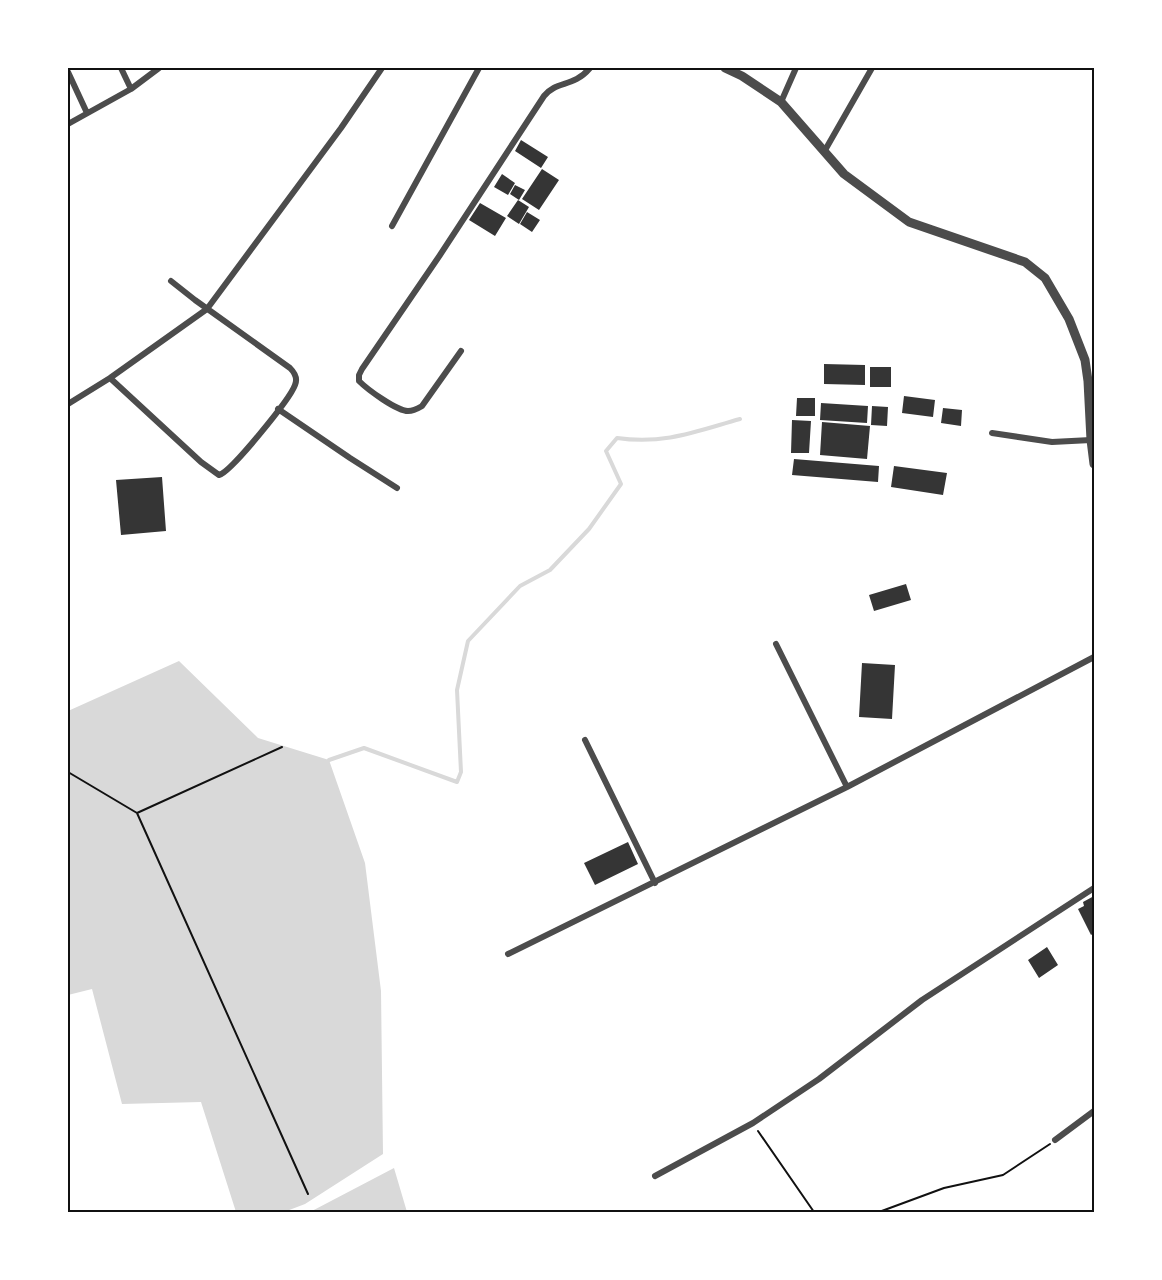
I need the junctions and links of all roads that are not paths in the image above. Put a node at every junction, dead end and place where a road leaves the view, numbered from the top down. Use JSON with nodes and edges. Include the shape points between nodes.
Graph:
{"nodes":[{"id":1,"x":121,"y":68,"type":"edge"},
{"id":2,"x":159,"y":68,"type":"edge"},
{"id":3,"x":382,"y":68,"type":"edge"},
{"id":4,"x":479,"y":68,"type":"edge"},
{"id":5,"x":590,"y":68,"type":"edge"},
{"id":6,"x":726,"y":68,"type":"edge"},
{"id":7,"x":796,"y":68,"type":"edge"},
{"id":8,"x":872,"y":68,"type":"edge"},
{"id":9,"x":68,"y":72,"type":"edge"},
{"id":10,"x":131,"y":89,"type":"junction"},
{"id":11,"x":781,"y":102,"type":"junction"},
{"id":12,"x":87,"y":112,"type":"junction"},
{"id":13,"x":68,"y":124,"type":"edge"},
{"id":14,"x":824,"y":152,"type":"junction"},
{"id":15,"x":392,"y":226,"type":"dead end"},
{"id":16,"x":171,"y":280,"type":"dead end"},
{"id":17,"x":207,"y":309,"type":"junction"},
{"id":18,"x":461,"y":351,"type":"dead end"},
{"id":19,"x":110,"y":378,"type":"junction"},
{"id":20,"x":1092,"y":403,"type":"edge"},
{"id":21,"x":68,"y":404,"type":"edge"},
{"id":22,"x":278,"y":409,"type":"junction"},
{"id":23,"x":992,"y":433,"type":"dead end"},
{"id":24,"x":1091,"y":440,"type":"junction"},
{"id":25,"x":1095,"y":464,"type":"edge"},
{"id":26,"x":397,"y":488,"type":"dead end"},
{"id":27,"x":776,"y":645,"type":"dead end"},
{"id":28,"x":1095,"y":657,"type":"edge"},
{"id":29,"x":585,"y":740,"type":"dead end"},
{"id":30,"x":847,"y":787,"type":"junction"},
{"id":31,"x":655,"y":883,"type":"junction"},
{"id":32,"x":1095,"y":888,"type":"edge"},
{"id":33,"x":508,"y":954,"type":"dead end"},
{"id":34,"x":1095,"y":1111,"type":"edge"},
{"id":35,"x":1055,"y":1140,"type":"road end"},
{"id":36,"x":655,"y":1176,"type":"dead end"}],
"edges":[{"from":1,"to":10,"type":"street"},
{"from":2,"to":10,"type":"street"},
{"from":3,"to":17,"type":"street"},
{"from":4,"to":15,"type":"street"},
{"from":5,"to":18,"type":"street","via":[[577,81],[552,88],[544,96],[362,369],[359,381],[399,408],[416,410]]},
{"from":6,"to":11,"type":"street"},
{"from":7,"to":11,"type":"street"},
{"from":8,"to":14,"type":"street"},
{"from":9,"to":12,"type":"street"},
{"from":10,"to":12,"type":"street"},
{"from":11,"to":14,"type":"street"},
{"from":12,"to":13,"type":"street"},
{"from":14,"to":20,"type":"street","via":[[844,174],[909,222],[1025,262],[1045,278],[1069,319],[1084,360]]},
{"from":16,"to":17,"type":"street"},
{"from":17,"to":19,"type":"street"},
{"from":17,"to":22,"type":"street","via":[[293,371],[295,385]]},
{"from":19,"to":21,"type":"street"},
{"from":19,"to":22,"type":"street","via":[[219,475],[233,464]]},
{"from":20,"to":24,"type":"street"},
{"from":22,"to":26,"type":"street"},
{"from":23,"to":24,"type":"street","via":[[1052,442]]},
{"from":24,"to":25,"type":"street"},
{"from":27,"to":30,"type":"street"},
{"from":28,"to":30,"type":"street"},
{"from":29,"to":31,"type":"street"},
{"from":30,"to":31,"type":"street"},
{"from":31,"to":33,"type":"street"},
{"from":32,"to":36,"type":"street","via":[[922,1000],[819,1079],[753,1123]]},
{"from":34,"to":35,"type":"street"}]}
